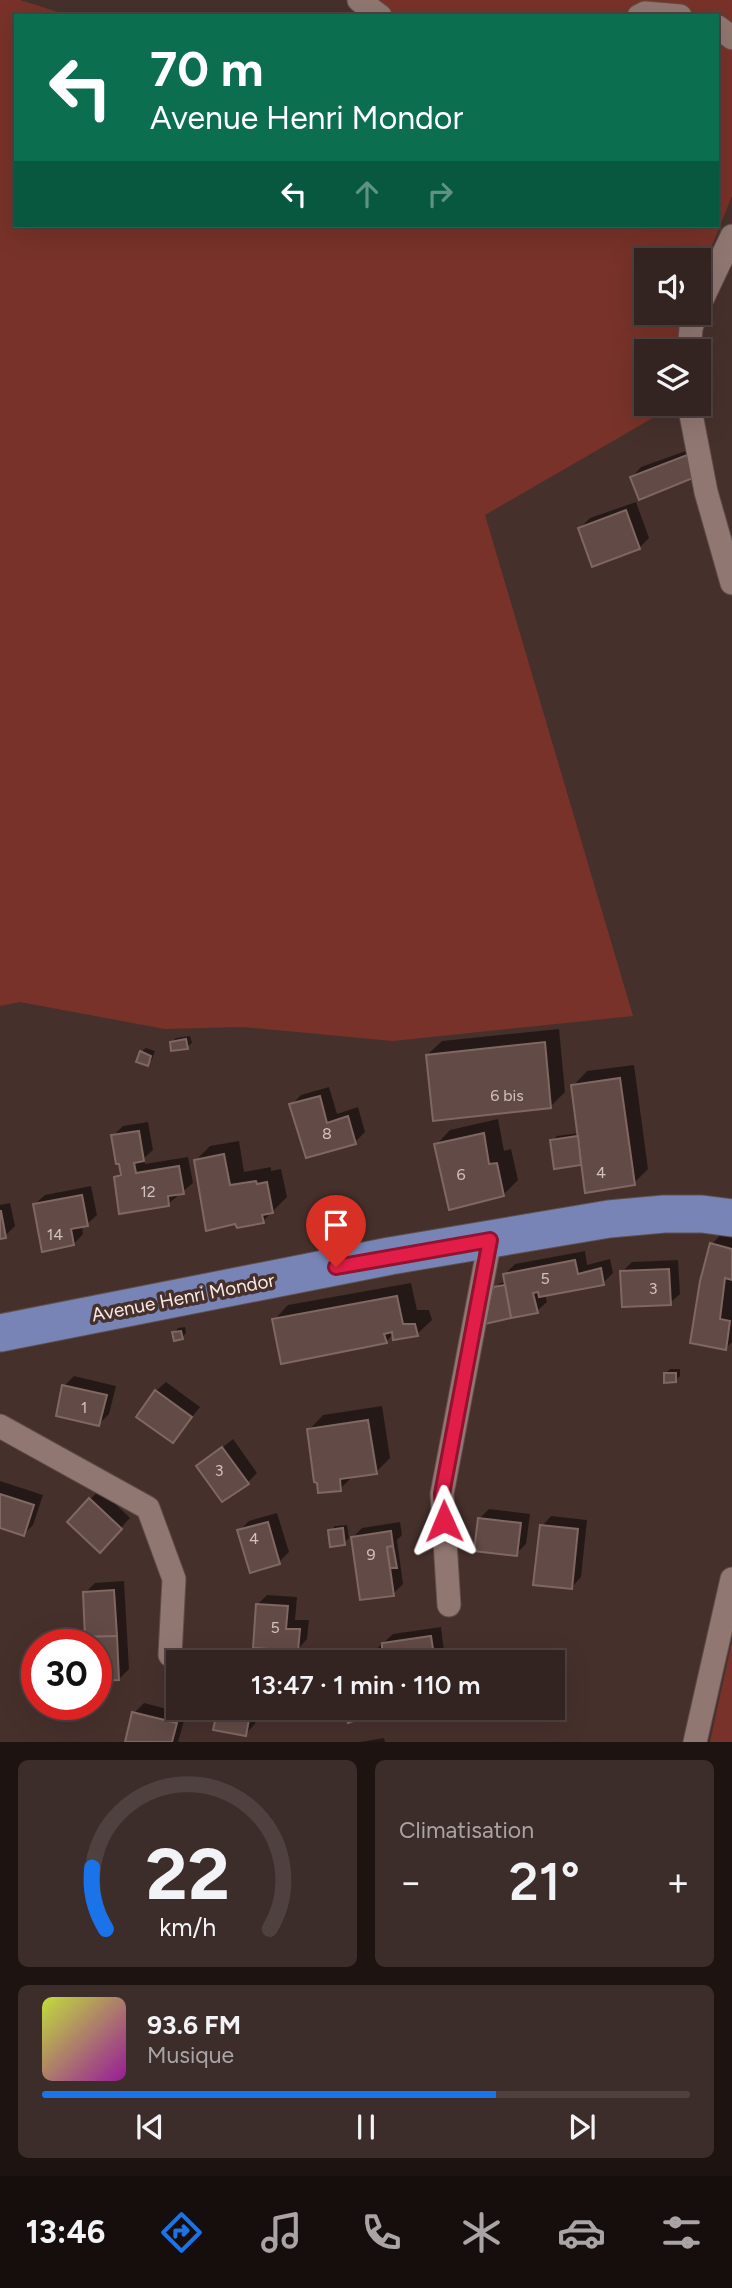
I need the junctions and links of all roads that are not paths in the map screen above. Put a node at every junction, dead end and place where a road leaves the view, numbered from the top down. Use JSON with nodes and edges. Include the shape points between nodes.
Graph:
{"nodes":[{"id":1,"x":359,"y":0,"type":"edge"},
{"id":2,"x":377,"y":14,"type":"edge"},
{"id":3,"x":732,"y":236,"type":"edge"},
{"id":4,"x":711,"y":280,"type":"edge"},
{"id":5,"x":691,"y":416,"type":"edge"},
{"id":6,"x":732,"y":583,"type":"edge"},
{"id":7,"x":732,"y":1218,"type":"edge"},
{"id":8,"x":490,"y":1240,"type":"junction"},
{"id":9,"x":0,"y":1333,"type":"edge"},
{"id":10,"x":0,"y":1426,"type":"edge"},
{"id":11,"x":732,"y":1579,"type":"edge"},
{"id":12,"x":449,"y":1605,"type":"dead end"},
{"id":13,"x":170,"y":1650,"type":"edge"},
{"id":14,"x":695,"y":1742,"type":"edge"}],
"edges":[{"from":1,"to":2,"type":"street"},
{"from":3,"to":4,"type":"street"},
{"from":5,"to":6,"type":"street","via":[[706,492]]},
{"from":7,"to":8,"type":"main road","name":"Avenue Henri Mondor","via":[[664,1214]]},
{"from":8,"to":9,"type":"main road","name":"Avenue Henri Mondor"},
{"from":8,"to":12,"type":"street","via":[[442,1494]]},
{"from":10,"to":13,"type":"street","via":[[148,1508],[174,1579]]},
{"from":11,"to":14,"type":"street"}]}
